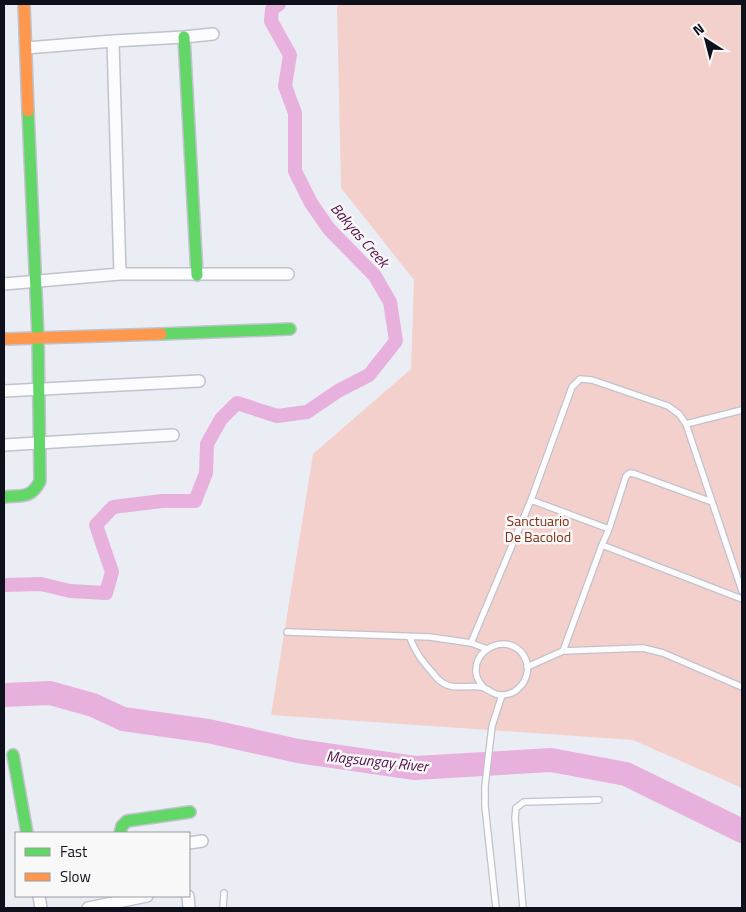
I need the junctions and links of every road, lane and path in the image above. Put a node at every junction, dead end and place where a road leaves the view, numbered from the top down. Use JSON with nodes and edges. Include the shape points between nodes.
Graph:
{"nodes":[{"id":1,"x":24,"y":4,"type":"edge"},
{"id":2,"x":213,"y":34,"type":"dead end"},
{"id":3,"x":184,"y":37,"type":"junction"},
{"id":4,"x":113,"y":41,"type":"junction"},
{"id":5,"x":26,"y":48,"type":"junction"},
{"id":6,"x":120,"y":274,"type":"junction"},
{"id":7,"x":288,"y":274,"type":"dead end"},
{"id":8,"x":197,"y":275,"type":"junction"},
{"id":9,"x":35,"y":282,"type":"junction"},
{"id":10,"x":4,"y":284,"type":"edge"},
{"id":11,"x":290,"y":330,"type":"dead end"},
{"id":12,"x":38,"y":337,"type":"junction"},
{"id":13,"x":4,"y":339,"type":"edge"},
{"id":14,"x":199,"y":381,"type":"dead end"},
{"id":15,"x":40,"y":390,"type":"junction"},
{"id":16,"x":4,"y":391,"type":"edge"},
{"id":17,"x":742,"y":410,"type":"edge"},
{"id":18,"x":686,"y":424,"type":"junction"},
{"id":19,"x":173,"y":434,"type":"dead end"},
{"id":20,"x":39,"y":444,"type":"junction"},
{"id":21,"x":4,"y":446,"type":"edge"},
{"id":22,"x":4,"y":497,"type":"edge"},
{"id":23,"x":531,"y":500,"type":"junction"},
{"id":24,"x":712,"y":502,"type":"junction"},
{"id":25,"x":609,"y":529,"type":"junction"},
{"id":26,"x":602,"y":545,"type":"junction"},
{"id":27,"x":742,"y":591,"type":"edge"},
{"id":28,"x":742,"y":599,"type":"edge"},
{"id":29,"x":287,"y":632,"type":"dead end"},
{"id":30,"x":409,"y":636,"type":"junction"},
{"id":31,"x":471,"y":643,"type":"junction"},
{"id":32,"x":487,"y":649,"type":"junction"},
{"id":33,"x":563,"y":651,"type":"junction"},
{"id":34,"x":527,"y":667,"type":"junction"},
{"id":35,"x":483,"y":687,"type":"junction"},
{"id":36,"x":742,"y":687,"type":"edge"},
{"id":37,"x":502,"y":695,"type":"junction"},
{"id":38,"x":13,"y":755,"type":"dead end"},
{"id":39,"x":599,"y":800,"type":"dead end"},
{"id":40,"x":190,"y":812,"type":"dead end"},
{"id":41,"x":27,"y":832,"type":"edge"},
{"id":42,"x":120,"y":832,"type":"edge"},
{"id":43,"x":202,"y":841,"type":"dead end"},
{"id":44,"x":190,"y":843,"type":"edge"},
{"id":45,"x":224,"y":894,"type":"dead end"},
{"id":46,"x":123,"y":898,"type":"edge"},
{"id":47,"x":88,"y":908,"type":"edge"},
{"id":48,"x":223,"y":908,"type":"edge"},
{"id":49,"x":496,"y":908,"type":"edge"},
{"id":50,"x":523,"y":908,"type":"edge"}],
"edges":[{"from":1,"to":5,"type":"street"},
{"from":2,"to":3,"type":"street"},
{"from":3,"to":4,"type":"street"},
{"from":3,"to":8,"type":"street"},
{"from":4,"to":5,"type":"street"},
{"from":4,"to":6,"type":"street"},
{"from":5,"to":9,"type":"street"},
{"from":6,"to":8,"type":"street"},
{"from":6,"to":9,"type":"street"},
{"from":7,"to":8,"type":"street"},
{"from":9,"to":10,"type":"street"},
{"from":9,"to":12,"type":"street"},
{"from":11,"to":12,"type":"street"},
{"from":12,"to":13,"type":"street"},
{"from":12,"to":15,"type":"street"},
{"from":14,"to":15,"type":"street"},
{"from":15,"to":16,"type":"street"},
{"from":15,"to":20,"type":"street"},
{"from":17,"to":18,"type":"lane"},
{"from":18,"to":23,"type":"lane","via":[[668,406],[592,380],[580,379],[572,387]]},
{"from":18,"to":24,"type":"lane"},
{"from":19,"to":20,"type":"street"},
{"from":20,"to":21,"type":"street"},
{"from":20,"to":22,"type":"street","via":[[40,481],[36,489],[31,494]]},
{"from":23,"to":25,"type":"lane"},
{"from":23,"to":31,"type":"lane"},
{"from":24,"to":25,"type":"lane","via":[[630,473],[626,476]]},
{"from":24,"to":27,"type":"lane"},
{"from":25,"to":26,"type":"lane"},
{"from":26,"to":28,"type":"lane"},
{"from":26,"to":33,"type":"lane"},
{"from":29,"to":30,"type":"lane"},
{"from":30,"to":31,"type":"lane"},
{"from":30,"to":35,"type":"lane","via":[[419,658],[441,682]]},
{"from":31,"to":32,"type":"lane"},
{"from":32,"to":34,"type":"lane","via":[[496,644],[507,644],[524,657]]},
{"from":32,"to":35,"type":"lane","via":[[476,667],[477,678]]},
{"from":33,"to":34,"type":"lane"},
{"from":33,"to":36,"type":"lane","via":[[643,648],[663,653]]},
{"from":34,"to":37,"type":"lane","via":[[521,687]]},
{"from":35,"to":37,"type":"lane"},
{"from":37,"to":49,"type":"lane","via":[[492,726],[485,786]]},
{"from":38,"to":41,"type":"street"},
{"from":39,"to":50,"type":"lane","via":[[524,802],[516,808]]},
{"from":40,"to":42,"type":"street","via":[[127,821]]},
{"from":43,"to":44,"type":"street"},
{"from":45,"to":48,"type":"lane"},
{"from":46,"to":47,"type":"street"}]}
